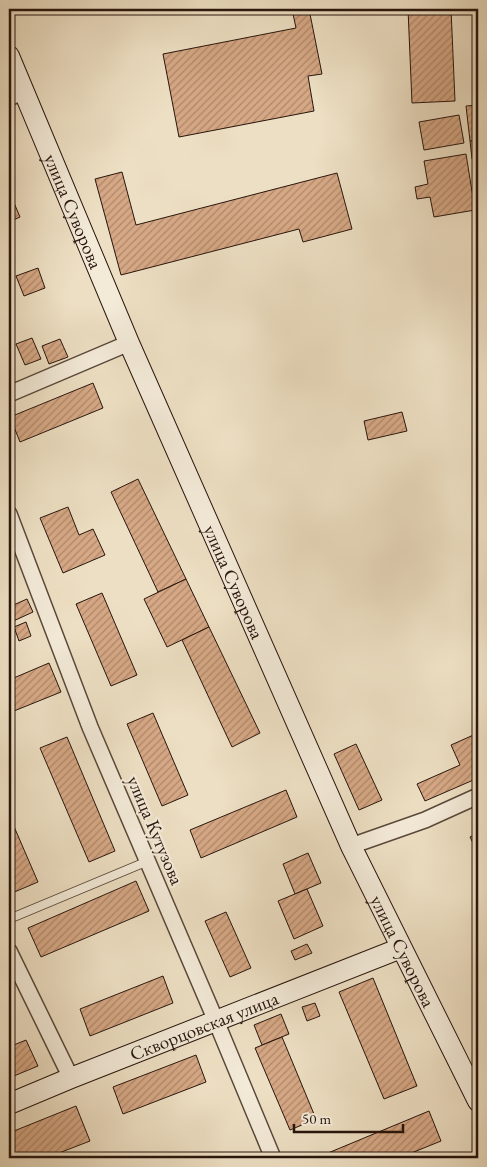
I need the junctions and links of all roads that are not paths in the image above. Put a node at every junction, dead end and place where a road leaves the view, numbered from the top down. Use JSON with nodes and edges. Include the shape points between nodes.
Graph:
{"nodes":[{"id":1,"x":9,"y":56,"type":"edge"},
{"id":2,"x":16,"y":94,"type":"edge"},
{"id":3,"x":129,"y":343,"type":"junction"},
{"id":4,"x":9,"y":394,"type":"edge"},
{"id":5,"x":9,"y":514,"type":"edge"},
{"id":6,"x":478,"y":796,"type":"edge"},
{"id":7,"x":351,"y":846,"type":"junction"},
{"id":8,"x":148,"y":861,"type":"junction"},
{"id":9,"x":9,"y":919,"type":"edge"},
{"id":10,"x":400,"y":948,"type":"junction"},
{"id":11,"x":9,"y":951,"type":"edge"},
{"id":12,"x":216,"y":1021,"type":"junction"},
{"id":13,"x":71,"y":1078,"type":"junction"},
{"id":14,"x":478,"y":1101,"type":"edge"},
{"id":15,"x":9,"y":1104,"type":"edge"},
{"id":16,"x":273,"y":1158,"type":"edge"}],
"edges":[{"from":1,"to":2,"type":"street","name":"улица Суворова"},
{"from":2,"to":3,"type":"street","name":"улица Суворова"},
{"from":3,"to":4,"type":"street"},
{"from":3,"to":7,"type":"street","name":"улица Суворова"},
{"from":5,"to":8,"type":"street","name":"улица Кутузова","via":[[90,727]]},
{"from":6,"to":7,"type":"street","via":[[425,820]]},
{"from":7,"to":10,"type":"street","name":"улица Суворова"},
{"from":8,"to":9,"type":"lane"},
{"from":8,"to":12,"type":"street","name":"улица Кутузова"},
{"from":10,"to":12,"type":"street","name":"Скворцовская улица"},
{"from":10,"to":14,"type":"street","name":"улица Суворова"},
{"from":11,"to":13,"type":"street"},
{"from":12,"to":13,"type":"street","name":"Скворцовская улица"},
{"from":12,"to":16,"type":"street","name":"улица Кутузова"},
{"from":13,"to":15,"type":"street","name":"Скворцовская улица"}]}
